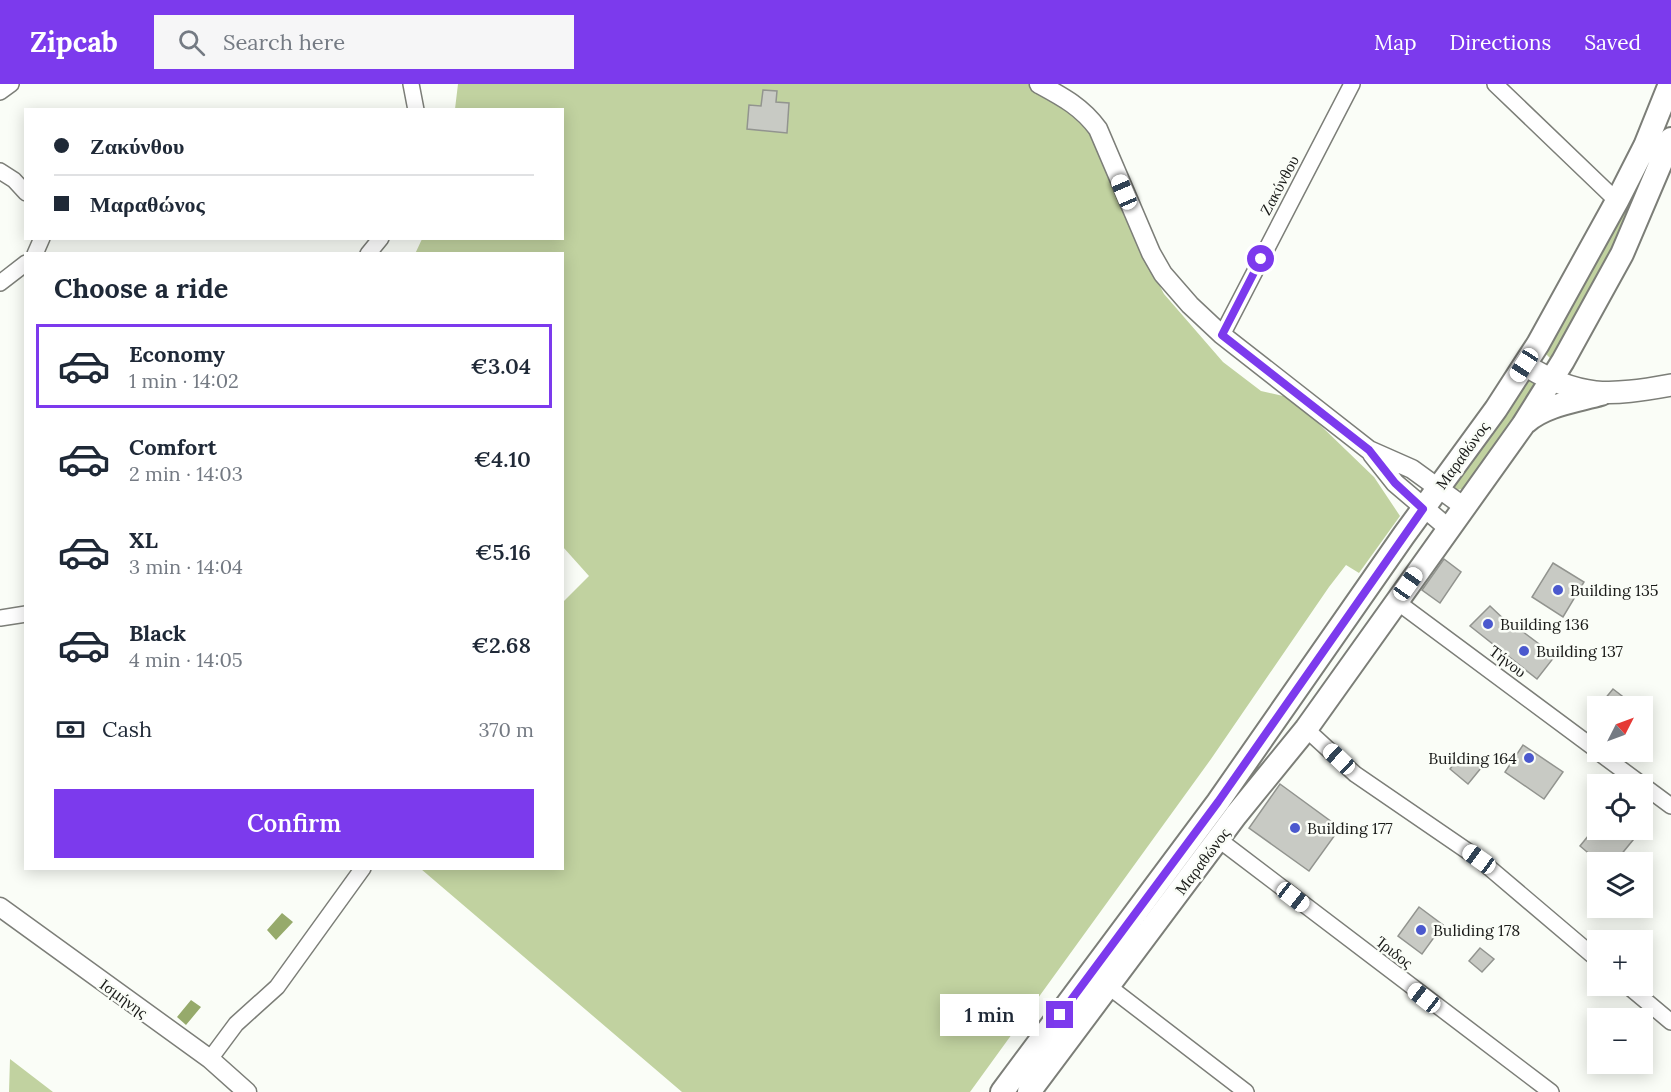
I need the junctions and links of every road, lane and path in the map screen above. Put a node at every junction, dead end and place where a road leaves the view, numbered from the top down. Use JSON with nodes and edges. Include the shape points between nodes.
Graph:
{"nodes":[{"id":1,"x":11,"y":84,"type":"edge"},
{"id":2,"x":411,"y":84,"type":"edge"},
{"id":3,"x":1352,"y":84,"type":"edge"},
{"id":4,"x":1495,"y":84,"type":"edge"},
{"id":5,"x":1670,"y":84,"type":"edge"},
{"id":6,"x":1042,"y":85,"type":"edge"},
{"id":7,"x":0,"y":92,"type":"edge"},
{"id":8,"x":416,"y":108,"type":"edge"},
{"id":9,"x":1671,"y":140,"type":"edge"},
{"id":10,"x":0,"y":171,"type":"edge"},
{"id":11,"x":24,"y":191,"type":"edge"},
{"id":12,"x":1617,"y":201,"type":"junction"},
{"id":13,"x":24,"y":265,"type":"edge"},
{"id":14,"x":0,"y":283,"type":"edge"},
{"id":15,"x":1222,"y":335,"type":"junction"},
{"id":16,"x":1524,"y":365,"type":"junction"},
{"id":17,"x":1551,"y":381,"type":"junction"},
{"id":18,"x":1671,"y":385,"type":"edge"},
{"id":19,"x":1601,"y":394,"type":"junction"},
{"id":20,"x":1523,"y":425,"type":"junction"},
{"id":21,"x":1369,"y":450,"type":"junction"},
{"id":22,"x":1439,"y":487,"type":"junction"},
{"id":23,"x":1463,"y":506,"type":"junction"},
{"id":24,"x":1423,"y":509,"type":"junction"},
{"id":25,"x":1448,"y":528,"type":"junction"},
{"id":26,"x":1396,"y":600,"type":"junction"},
{"id":27,"x":24,"y":614,"type":"edge"},
{"id":28,"x":0,"y":618,"type":"edge"},
{"id":29,"x":1306,"y":729,"type":"junction"},
{"id":30,"x":1587,"y":743,"type":"edge"},
{"id":31,"x":1613,"y":762,"type":"edge"},
{"id":32,"x":1671,"y":806,"type":"edge"},
{"id":33,"x":1218,"y":839,"type":"junction"},
{"id":34,"x":362,"y":870,"type":"edge"},
{"id":35,"x":0,"y":907,"type":"edge"},
{"id":36,"x":1587,"y":951,"type":"edge"},
{"id":37,"x":1108,"y":986,"type":"junction"},
{"id":38,"x":1640,"y":996,"type":"edge"},
{"id":39,"x":1671,"y":1022,"type":"edge"},
{"id":40,"x":210,"y":1059,"type":"junction"},
{"id":41,"x":247,"y":1092,"type":"edge"},
{"id":42,"x":1002,"y":1092,"type":"edge"},
{"id":43,"x":1029,"y":1092,"type":"edge"},
{"id":44,"x":1246,"y":1092,"type":"edge"},
{"id":45,"x":1551,"y":1092,"type":"edge"}],
"edges":[{"from":1,"to":7,"type":"street"},
{"from":2,"to":8,"type":"street"},
{"from":3,"to":15,"type":"street","name":"Ζακύνθου"},
{"from":4,"to":12,"type":"street"},
{"from":5,"to":12,"type":"main road","name":"Μαραθώνος"},
{"from":6,"to":15,"type":"street","via":[[1070,100],[1098,129],[1163,274]]},
{"from":9,"to":17,"type":"main road","name":"Μαραθώνος","via":[[1622,254]]},
{"from":10,"to":11,"type":"street"},
{"from":12,"to":16,"type":"main road","name":"Μαραθώνος"},
{"from":13,"to":14,"type":"street"},
{"from":15,"to":21,"type":"street"},
{"from":16,"to":17,"type":"main road"},
{"from":16,"to":22,"type":"main road","name":"Μαραθώνος"},
{"from":17,"to":19,"type":"main road"},
{"from":17,"to":20,"type":"main road","name":"Μαραθώνος"},
{"from":18,"to":19,"type":"main road"},
{"from":19,"to":20,"type":"main road","via":[[1535,414]]},
{"from":20,"to":23,"type":"main road","name":"Μαραθώνος"},
{"from":21,"to":22,"type":"street"},
{"from":21,"to":24,"type":"street","via":[[1395,483]]},
{"from":22,"to":23,"type":"street"},
{"from":22,"to":24,"type":"main road","name":"Μαραθώνος"},
{"from":23,"to":25,"type":"main road","name":"Μαραθώνος"},
{"from":24,"to":25,"type":"street"},
{"from":24,"to":42,"type":"main road","name":"Μαραθώνος","via":[[1218,802]]},
{"from":25,"to":26,"type":"main road","name":"Μαραθώνος"},
{"from":26,"to":29,"type":"main road","name":"Μαραθώνος"},
{"from":26,"to":30,"type":"street","name":"Τήνου"},
{"from":27,"to":28,"type":"street"},
{"from":29,"to":33,"type":"main road","name":"Μαραθώνος"},
{"from":29,"to":36,"type":"street","via":[[1355,774],[1479,859]]},
{"from":31,"to":32,"type":"street","name":"Τήνου"},
{"from":33,"to":37,"type":"main road","name":"Μαραθώνος"},
{"from":33,"to":45,"type":"street","name":"Ίριδος"},
{"from":34,"to":40,"type":"street","via":[[277,987],[236,1024]]},
{"from":35,"to":40,"type":"street","name":"Ισμήνης"},
{"from":37,"to":43,"type":"main road","name":"Μαραθώνος"},
{"from":37,"to":44,"type":"street"},
{"from":38,"to":39,"type":"street"},
{"from":40,"to":41,"type":"street","name":"Ισμήνης"}]}
